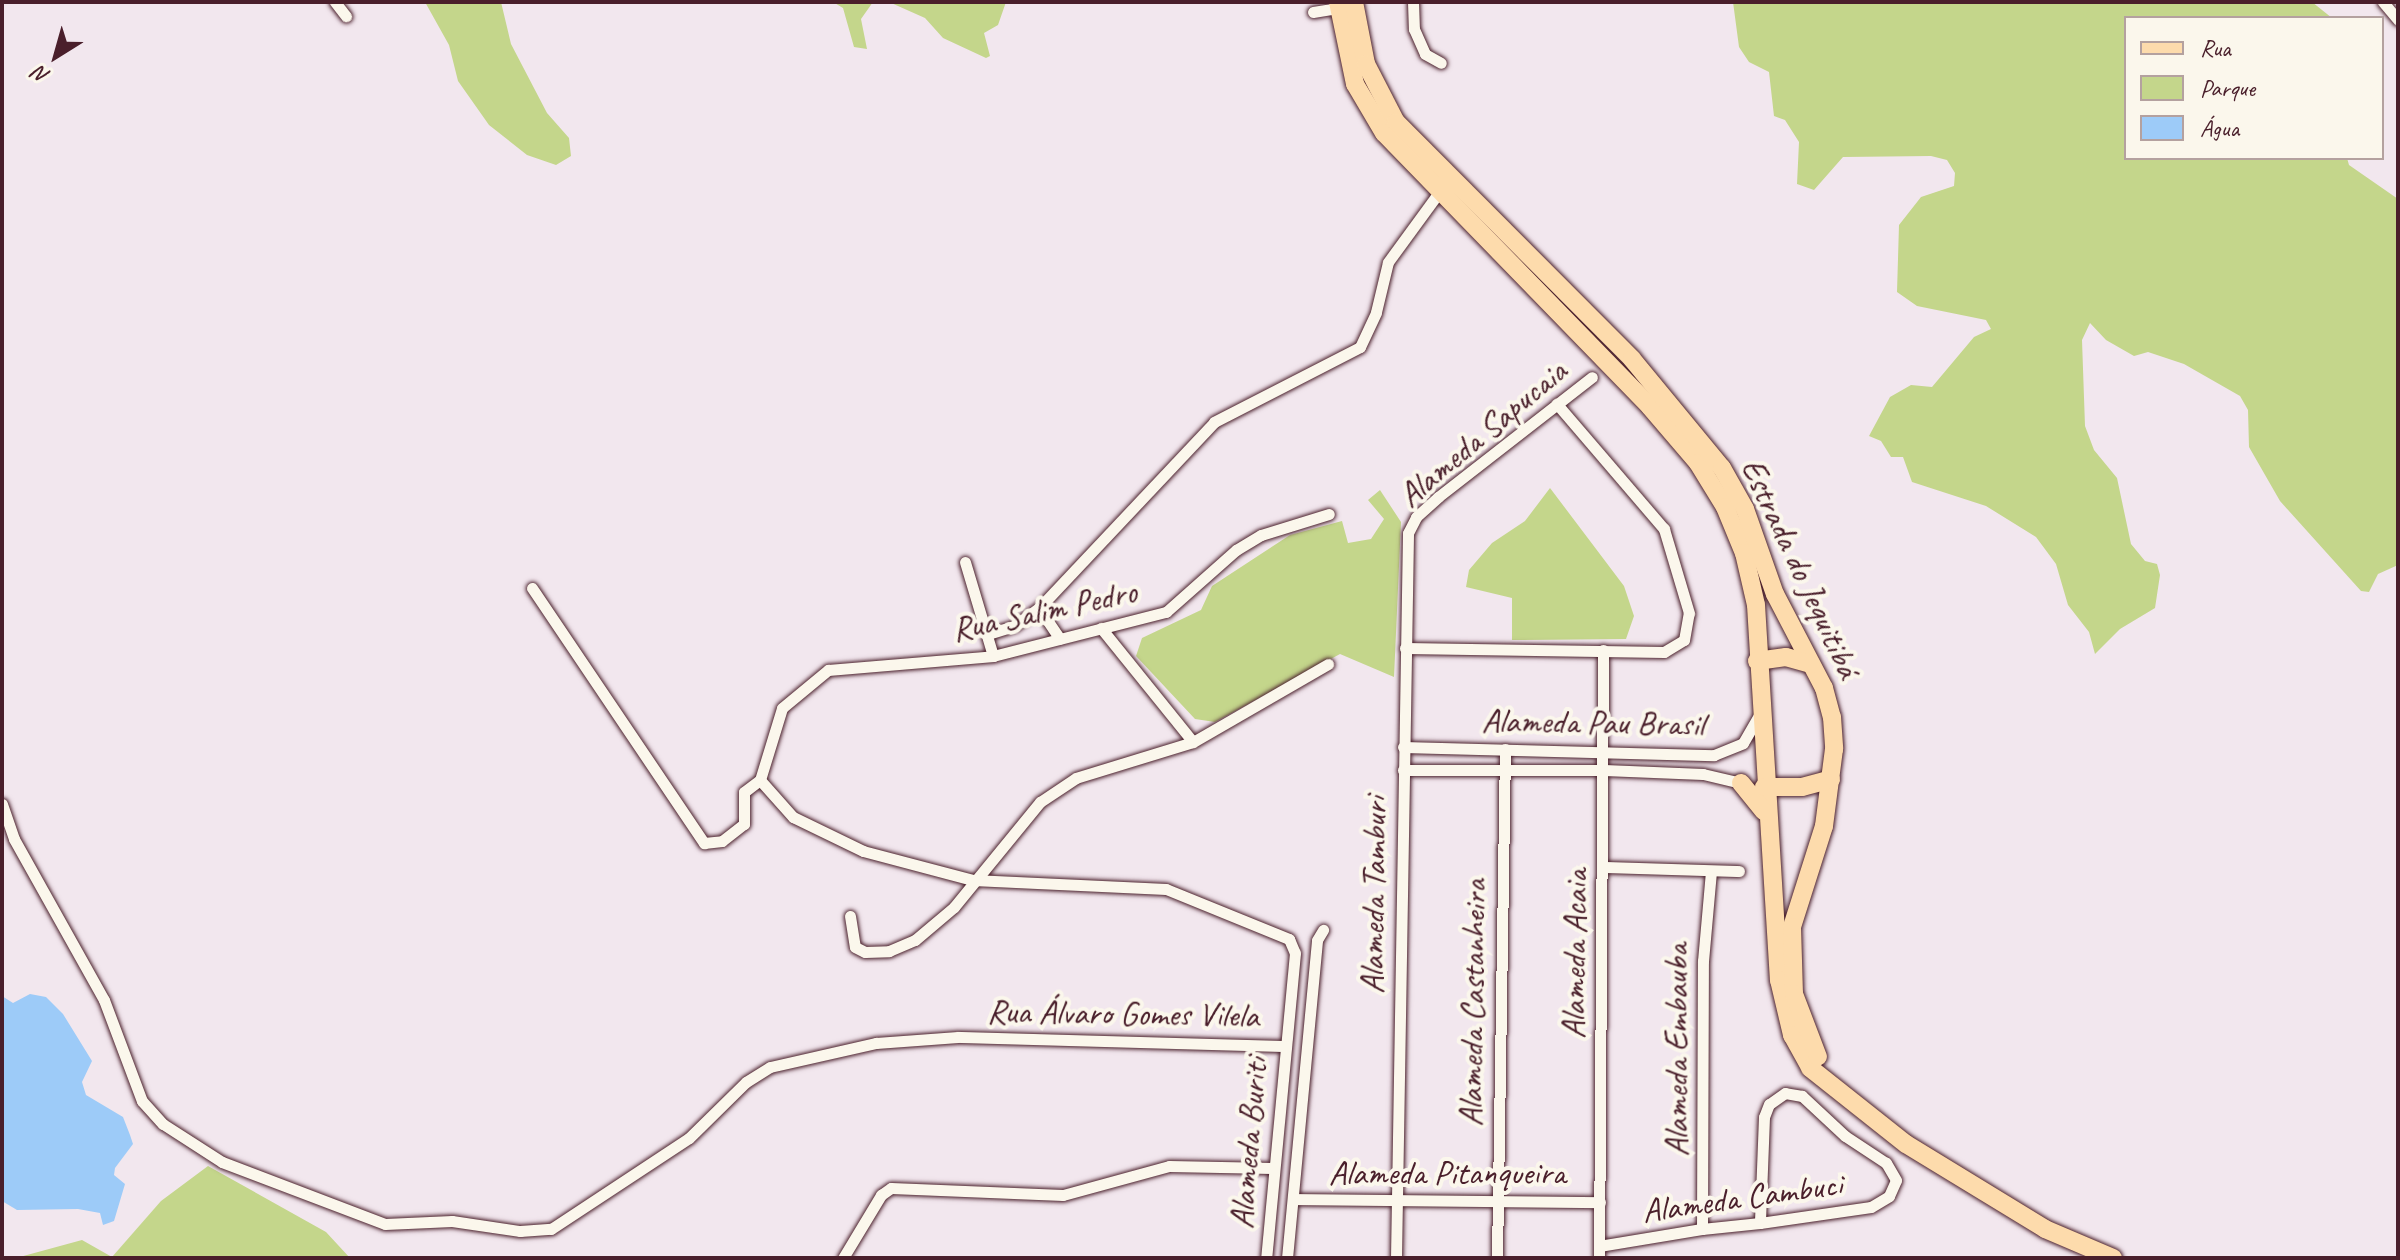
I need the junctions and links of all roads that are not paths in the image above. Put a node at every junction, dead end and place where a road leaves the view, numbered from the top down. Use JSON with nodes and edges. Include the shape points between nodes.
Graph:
{"nodes":[{"id":1,"x":335,"y":2,"type":"edge"},
{"id":2,"x":1413,"y":2,"type":"edge"},
{"id":3,"x":2383,"y":2,"type":"edge"},
{"id":4,"x":1343,"y":4,"type":"edge"},
{"id":5,"x":1313,"y":12,"type":"dead end"},
{"id":6,"x":346,"y":16,"type":"dead end"},
{"id":7,"x":2398,"y":20,"type":"edge"},
{"id":8,"x":1441,"y":63,"type":"dead end"},
{"id":9,"x":1440,"y":191,"type":"junction"},
{"id":10,"x":1592,"y":377,"type":"dead end"},
{"id":11,"x":1557,"y":404,"type":"junction"},
{"id":12,"x":1329,"y":514,"type":"dead end"},
{"id":13,"x":1408,"y":533,"type":"joint"},
{"id":14,"x":965,"y":562,"type":"dead end"},
{"id":15,"x":532,"y":588,"type":"dead end"},
{"id":16,"x":1039,"y":608,"type":"junction"},
{"id":17,"x":1101,"y":628,"type":"junction"},
{"id":18,"x":988,"y":634,"type":"junction"},
{"id":19,"x":1060,"y":639,"type":"junction"},
{"id":20,"x":1405,"y":648,"type":"junction"},
{"id":21,"x":1603,"y":650,"type":"junction"},
{"id":22,"x":993,"y":656,"type":"junction"},
{"id":23,"x":1757,"y":661,"type":"junction"},
{"id":24,"x":1328,"y":664,"type":"dead end"},
{"id":25,"x":1811,"y":664,"type":"junction"},
{"id":26,"x":1761,"y":711,"type":"junction"},
{"id":27,"x":1193,"y":742,"type":"junction"},
{"id":28,"x":1403,"y":747,"type":"junction"},
{"id":29,"x":1505,"y":749,"type":"junction"},
{"id":30,"x":1605,"y":753,"type":"junction"},
{"id":31,"x":1714,"y":755,"type":"junction"},
{"id":32,"x":1504,"y":769,"type":"junction"},
{"id":33,"x":1403,"y":770,"type":"junction"},
{"id":34,"x":1604,"y":770,"type":"junction"},
{"id":35,"x":1712,"y":775,"type":"junction"},
{"id":36,"x":1831,"y":779,"type":"junction"},
{"id":37,"x":760,"y":780,"type":"junction"},
{"id":38,"x":1741,"y":783,"type":"junction"},
{"id":39,"x":1764,"y":787,"type":"junction"},
{"id":40,"x":2,"y":804,"type":"edge"},
{"id":41,"x":1769,"y":824,"type":"junction"},
{"id":42,"x":1603,"y":867,"type":"junction"},
{"id":43,"x":1711,"y":871,"type":"junction"},
{"id":44,"x":1739,"y":871,"type":"dead end"},
{"id":45,"x":973,"y":880,"type":"junction"},
{"id":46,"x":850,"y":916,"type":"dead end"},
{"id":47,"x":1323,"y":930,"type":"dead end"},
{"id":48,"x":1286,"y":1046,"type":"junction"},
{"id":49,"x":1836,"y":1089,"type":"junction"},
{"id":50,"x":1272,"y":1168,"type":"junction"},
{"id":51,"x":1294,"y":1199,"type":"junction"},
{"id":52,"x":1397,"y":1201,"type":"junction"},
{"id":53,"x":1497,"y":1202,"type":"junction"},
{"id":54,"x":1600,"y":1202,"type":"junction"},
{"id":55,"x":1760,"y":1223,"type":"junction"},
{"id":56,"x":1702,"y":1229,"type":"junction"},
{"id":57,"x":1599,"y":1252,"type":"edge"},
{"id":58,"x":843,"y":1258,"type":"edge"},
{"id":59,"x":1266,"y":1258,"type":"edge"},
{"id":60,"x":1287,"y":1258,"type":"edge"},
{"id":61,"x":1396,"y":1258,"type":"edge"},
{"id":62,"x":1497,"y":1258,"type":"edge"},
{"id":63,"x":2113,"y":1258,"type":"edge"}],
"edges":[{"from":1,"to":6,"type":"street"},
{"from":2,"to":8,"type":"street","via":[[1414,29],[1425,54]]},
{"from":3,"to":7,"type":"street"},
{"from":4,"to":5,"type":"street"},
{"from":4,"to":9,"type":"main road","name":"Estrada do Jequitibá","via":[[1349,69],[1369,112]]},
{"from":4,"to":25,"type":"main road","name":"Estrada do Jequitibá","via":[[1396,122],[1582,305],[1722,468]]},
{"from":9,"to":16,"type":"street","via":[[1388,262],[1376,312],[1360,347],[1214,422]]},
{"from":9,"to":23,"type":"main road","name":"Estrada do Jequitibá","via":[[1564,314],[1698,463],[1725,507],[1744,553],[1756,605]]},
{"from":10,"to":11,"type":"street","name":"Alameda Sapucaia"},
{"from":11,"to":13,"type":"street","name":"Alameda Sapucaia","via":[[1427,507]]},
{"from":11,"to":21,"type":"street","via":[[1664,529],[1689,613],[1688,633],[1673,649]]},
{"from":12,"to":17,"type":"street","name":"Rua Salim Pedro","via":[[1261,535],[1236,550],[1166,612]]},
{"from":13,"to":20,"type":"street","name":"Alameda Tamburi"},
{"from":14,"to":18,"type":"street"},
{"from":15,"to":37,"type":"street","name":"Rua Salim Pedro","via":[[704,843],[722,841],[740,828],[744,792]]},
{"from":16,"to":18,"type":"street","via":[[1014,626]]},
{"from":16,"to":19,"type":"street"},
{"from":17,"to":19,"type":"street","name":"Rua Salim Pedro"},
{"from":17,"to":27,"type":"street"},
{"from":18,"to":22,"type":"street"},
{"from":19,"to":22,"type":"street","name":"Rua Salim Pedro"},
{"from":20,"to":21,"type":"street"},
{"from":20,"to":28,"type":"street","name":"Alameda Tamburi"},
{"from":21,"to":30,"type":"street","name":"Alameda Acaia"},
{"from":22,"to":37,"type":"street","name":"Rua Salim Pedro","via":[[828,670],[782,708]]},
{"from":23,"to":25,"type":"main road","via":[[1786,657]]},
{"from":23,"to":26,"type":"main road","name":"Estrada do Jequitibá"},
{"from":24,"to":27,"type":"street"},
{"from":25,"to":36,"type":"main road","name":"Estrada do Jequitibá","via":[[1832,717]]},
{"from":26,"to":31,"type":"street","name":"Alameda Pau Brasil","via":[[1743,743]]},
{"from":26,"to":39,"type":"main road","name":"Estrada do Jequitibá"},
{"from":27,"to":45,"type":"street","via":[[1076,778],[1040,802]]},
{"from":28,"to":29,"type":"street","name":"Alameda Pau Brasil"},
{"from":28,"to":33,"type":"street","name":"Alameda Tamburi"},
{"from":29,"to":30,"type":"street","name":"Alameda Pau Brasil"},
{"from":29,"to":32,"type":"street","name":"Alameda Castanheira"},
{"from":30,"to":31,"type":"street","name":"Alameda Pau Brasil"},
{"from":30,"to":34,"type":"street","name":"Alameda Acaia"},
{"from":31,"to":35,"type":"street"},
{"from":32,"to":33,"type":"street","name":"Alameda Pau Brasil"},
{"from":32,"to":34,"type":"street","name":"Alameda Pau Brasil"},
{"from":32,"to":53,"type":"street","name":"Alameda Castanheira"},
{"from":33,"to":52,"type":"street","name":"Alameda Tamburi"},
{"from":34,"to":35,"type":"street","name":"Alameda Pau Brasil"},
{"from":34,"to":42,"type":"street","name":"Alameda Acaia"},
{"from":35,"to":38,"type":"street","name":"Alameda Pau Brasil"},
{"from":36,"to":39,"type":"main road","via":[[1802,787]]},
{"from":36,"to":49,"type":"main road","name":"Estrada do Jequitibá","via":[[1817,855],[1795,911],[1792,952],[1794,994],[1807,1035]]},
{"from":37,"to":45,"type":"street","via":[[793,817],[833,839]]},
{"from":38,"to":39,"type":"street","name":"Alameda Pau Brasil"},
{"from":38,"to":41,"type":"main road","via":[[1757,798]]},
{"from":39,"to":41,"type":"main road","name":"Estrada do Jequitibá"},
{"from":40,"to":48,"type":"street","name":"Rua Álvaro Gomes Vilela","via":[[14,839],[104,1000],[142,1101],[175,1136],[198,1151],[366,1220],[551,1229],[689,1138],[746,1082],[770,1067],[894,1040]]},
{"from":41,"to":49,"type":"main road","name":"Estrada do Jequitibá","via":[[1779,980],[1792,1035],[1810,1068]]},
{"from":42,"to":43,"type":"street"},
{"from":42,"to":54,"type":"street","name":"Alameda Acaia"},
{"from":43,"to":44,"type":"street"},
{"from":43,"to":56,"type":"street","name":"Alameda Embauba","via":[[1703,961]]},
{"from":45,"to":46,"type":"street","via":[[938,923],[889,951],[855,947]]},
{"from":45,"to":48,"type":"street","name":"Alameda Buriti","via":[[1166,889],[1289,939],[1295,953]]},
{"from":47,"to":51,"type":"street","via":[[1317,940]]},
{"from":48,"to":50,"type":"street","name":"Alameda Buriti"},
{"from":49,"to":63,"type":"main road","name":"Estrada do Jequitibá","via":[[1869,1119],[2020,1214]]},
{"from":50,"to":58,"type":"street","via":[[1169,1166],[1063,1195],[918,1186],[881,1195]]},
{"from":50,"to":59,"type":"street","name":"Alameda Buriti"},
{"from":51,"to":52,"type":"street","name":"Alameda Pitanqueira"},
{"from":51,"to":60,"type":"street"},
{"from":52,"to":53,"type":"street","name":"Alameda Pitanqueira"},
{"from":52,"to":61,"type":"street","name":"Alameda Tamburi"},
{"from":53,"to":54,"type":"street","name":"Alameda Pitanqueira"},
{"from":53,"to":62,"type":"street","name":"Alameda Castanheira"},
{"from":54,"to":57,"type":"street","name":"Alameda Acaia"},
{"from":55,"to":55,"type":"street","name":"Alameda Cambuci","via":[[1871,1207],[1889,1196],[1896,1180],[1886,1163],[1845,1136],[1802,1096],[1785,1093],[1769,1104],[1764,1117]]},
{"from":55,"to":56,"type":"street","name":"Alameda Cambuci"},
{"from":56,"to":57,"type":"street","name":"Alameda Cambuci"}]}
